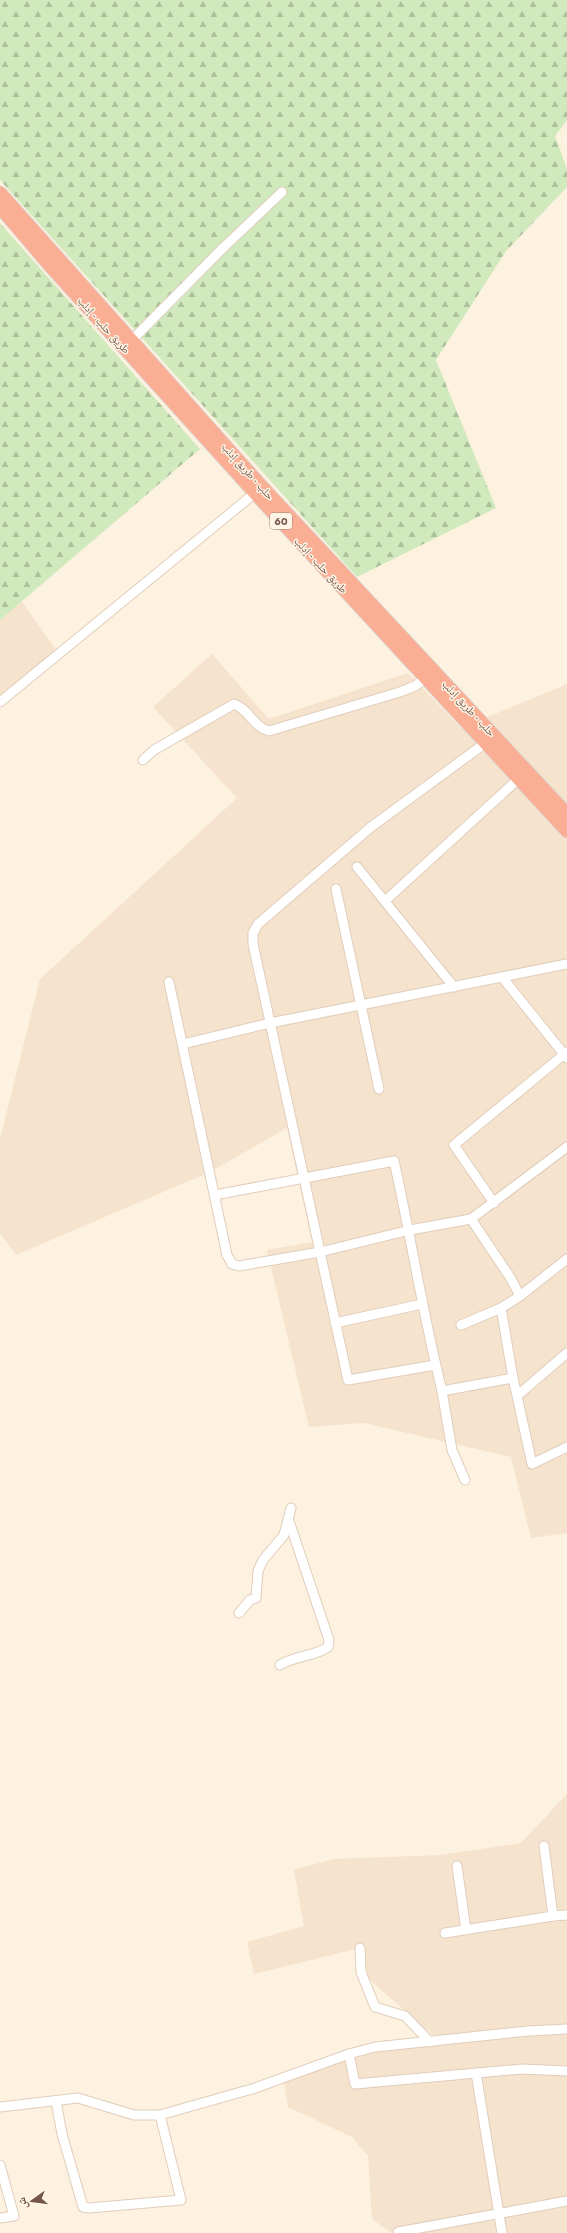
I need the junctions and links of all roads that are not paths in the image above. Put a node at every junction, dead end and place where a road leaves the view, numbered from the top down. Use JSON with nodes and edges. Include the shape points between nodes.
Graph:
{"nodes":[{"id":1,"x":0,"y":192,"type":"edge"},
{"id":2,"x":282,"y":192,"type":"dead end"},
{"id":3,"x":0,"y":207,"type":"edge"},
{"id":4,"x":131,"y":341,"type":"junction"},
{"id":5,"x":259,"y":490,"type":"junction"},
{"id":6,"x":430,"y":675,"type":"junction"},
{"id":7,"x":0,"y":702,"type":"edge"},
{"id":8,"x":480,"y":747,"type":"dead end"},
{"id":9,"x":143,"y":760,"type":"dead end"},
{"id":10,"x":514,"y":783,"type":"dead end"},
{"id":11,"x":567,"y":814,"type":"edge"},
{"id":12,"x":567,"y":831,"type":"edge"},
{"id":13,"x":357,"y":867,"type":"dead end"},
{"id":14,"x":336,"y":889,"type":"dead end"},
{"id":15,"x":385,"y":901,"type":"junction"},
{"id":16,"x":567,"y":964,"type":"edge"},
{"id":17,"x":502,"y":977,"type":"junction"},
{"id":18,"x":170,"y":982,"type":"dead end"},
{"id":19,"x":454,"y":987,"type":"junction"},
{"id":20,"x":361,"y":1005,"type":"junction"},
{"id":21,"x":270,"y":1023,"type":"junction"},
{"id":22,"x":183,"y":1044,"type":"junction"},
{"id":23,"x":566,"y":1055,"type":"edge"},
{"id":24,"x":379,"y":1089,"type":"dead end"},
{"id":25,"x":567,"y":1147,"type":"edge"},
{"id":26,"x":304,"y":1178,"type":"junction"},
{"id":27,"x":215,"y":1195,"type":"junction"},
{"id":28,"x":494,"y":1203,"type":"junction"},
{"id":29,"x":471,"y":1219,"type":"junction"},
{"id":30,"x":410,"y":1230,"type":"junction"},
{"id":31,"x":320,"y":1252,"type":"junction"},
{"id":32,"x":567,"y":1259,"type":"edge"},
{"id":33,"x":520,"y":1296,"type":"junction"},
{"id":34,"x":422,"y":1304,"type":"junction"},
{"id":35,"x":501,"y":1308,"type":"junction"},
{"id":36,"x":334,"y":1323,"type":"junction"},
{"id":37,"x":460,"y":1324,"type":"dead end"},
{"id":38,"x":567,"y":1353,"type":"edge"},
{"id":39,"x":436,"y":1365,"type":"junction"},
{"id":40,"x":513,"y":1378,"type":"junction"},
{"id":41,"x":442,"y":1391,"type":"junction"},
{"id":42,"x":518,"y":1394,"type":"junction"},
{"id":43,"x":567,"y":1447,"type":"edge"},
{"id":44,"x":465,"y":1480,"type":"dead end"},
{"id":45,"x":291,"y":1508,"type":"dead end"},
{"id":46,"x":289,"y":1521,"type":"junction"},
{"id":47,"x":239,"y":1613,"type":"dead end"},
{"id":48,"x":280,"y":1665,"type":"dead end"},
{"id":49,"x":544,"y":1846,"type":"dead end"},
{"id":50,"x":457,"y":1866,"type":"dead end"},
{"id":51,"x":567,"y":1915,"type":"edge"},
{"id":52,"x":553,"y":1916,"type":"junction"},
{"id":53,"x":466,"y":1930,"type":"junction"},
{"id":54,"x":445,"y":1933,"type":"dead end"},
{"id":55,"x":360,"y":1948,"type":"dead end"},
{"id":56,"x":567,"y":2029,"type":"edge"},
{"id":57,"x":430,"y":2042,"type":"junction"},
{"id":58,"x":349,"y":2054,"type":"junction"},
{"id":59,"x":567,"y":2071,"type":"edge"},
{"id":60,"x":476,"y":2073,"type":"junction"},
{"id":61,"x":56,"y":2101,"type":"junction"},
{"id":62,"x":0,"y":2107,"type":"edge"},
{"id":63,"x":160,"y":2116,"type":"junction"},
{"id":64,"x":0,"y":2164,"type":"edge"},
{"id":65,"x":567,"y":2200,"type":"edge"},
{"id":66,"x":499,"y":2213,"type":"junction"},
{"id":67,"x":0,"y":2218,"type":"edge"},
{"id":68,"x":398,"y":2232,"type":"dead end"},
{"id":69,"x":502,"y":2233,"type":"edge"}],
"edges":[{"from":1,"to":4,"type":"highway","name":"حلب - طريق إدلب","number":"60"},
{"from":2,"to":4,"type":"street"},
{"from":3,"to":5,"type":"highway","name":"طريق حلب - إدلب","number":"60","via":[[52,268]]},
{"from":4,"to":5,"type":"highway","name":"حلب - طريق إدلب","number":"60"},
{"from":5,"to":6,"type":"highway","name":"طريق حلب - إدلب","number":"60"},
{"from":5,"to":7,"type":"street"},
{"from":6,"to":9,"type":"street","via":[[415,686],[400,692],[269,731],[261,728],[242,706],[234,704],[154,750]]},
{"from":6,"to":11,"type":"highway","name":"حلب - طريق إدلب","number":"60"},
{"from":6,"to":12,"type":"highway","name":"طريق حلب - إدلب","number":"60"},
{"from":8,"to":21,"type":"street","via":[[371,827],[258,924],[253,933],[253,944]]},
{"from":10,"to":15,"type":"street"},
{"from":13,"to":15,"type":"street"},
{"from":14,"to":20,"type":"street"},
{"from":15,"to":19,"type":"street"},
{"from":16,"to":17,"type":"street"},
{"from":17,"to":19,"type":"street"},
{"from":17,"to":23,"type":"street"},
{"from":18,"to":22,"type":"street"},
{"from":19,"to":20,"type":"street"},
{"from":20,"to":21,"type":"street"},
{"from":20,"to":24,"type":"street"},
{"from":21,"to":22,"type":"street"},
{"from":21,"to":26,"type":"street"},
{"from":22,"to":27,"type":"street"},
{"from":23,"to":28,"type":"street","via":[[454,1145]]},
{"from":25,"to":28,"type":"street"},
{"from":26,"to":27,"type":"street"},
{"from":26,"to":30,"type":"street","via":[[394,1161]]},
{"from":26,"to":31,"type":"street"},
{"from":27,"to":31,"type":"street","via":[[227,1255],[232,1264],[239,1266]]},
{"from":28,"to":29,"type":"street"},
{"from":29,"to":30,"type":"street"},
{"from":29,"to":33,"type":"street"},
{"from":30,"to":31,"type":"street"},
{"from":30,"to":34,"type":"street"},
{"from":31,"to":36,"type":"street"},
{"from":32,"to":33,"type":"street"},
{"from":33,"to":35,"type":"street"},
{"from":34,"to":36,"type":"street"},
{"from":34,"to":39,"type":"street"},
{"from":35,"to":37,"type":"street"},
{"from":35,"to":40,"type":"street"},
{"from":36,"to":39,"type":"street","via":[[348,1380]]},
{"from":38,"to":42,"type":"street"},
{"from":39,"to":41,"type":"street"},
{"from":40,"to":41,"type":"street"},
{"from":40,"to":42,"type":"street"},
{"from":41,"to":44,"type":"street","via":[[452,1450]]},
{"from":42,"to":43,"type":"street","via":[[532,1464]]},
{"from":45,"to":46,"type":"street"},
{"from":46,"to":47,"type":"street","via":[[284,1535],[263,1560],[258,1571],[256,1598],[250,1600]]},
{"from":46,"to":48,"type":"street","via":[[329,1640],[328,1647],[322,1651],[289,1659]]},
{"from":49,"to":52,"type":"street"},
{"from":50,"to":53,"type":"street"},
{"from":51,"to":52,"type":"street"},
{"from":52,"to":53,"type":"street"},
{"from":53,"to":54,"type":"street"},
{"from":55,"to":57,"type":"street","via":[[361,1972],[375,2007],[405,2016]]},
{"from":56,"to":57,"type":"street"},
{"from":57,"to":58,"type":"street","via":[[375,2047]]},
{"from":58,"to":60,"type":"street","via":[[355,2084]]},
{"from":58,"to":63,"type":"street","via":[[255,2088]]},
{"from":59,"to":60,"type":"street","via":[[522,2069]]},
{"from":60,"to":66,"type":"street"},
{"from":61,"to":62,"type":"street"},
{"from":61,"to":63,"type":"street","via":[[78,2098],[134,2115]]},
{"from":61,"to":63,"type":"street","via":[[62,2134],[83,2207],[89,2208],[181,2200]]},
{"from":64,"to":67,"type":"street","via":[[14,2216]]},
{"from":65,"to":66,"type":"street"},
{"from":66,"to":68,"type":"street"},
{"from":66,"to":69,"type":"street"}]}
